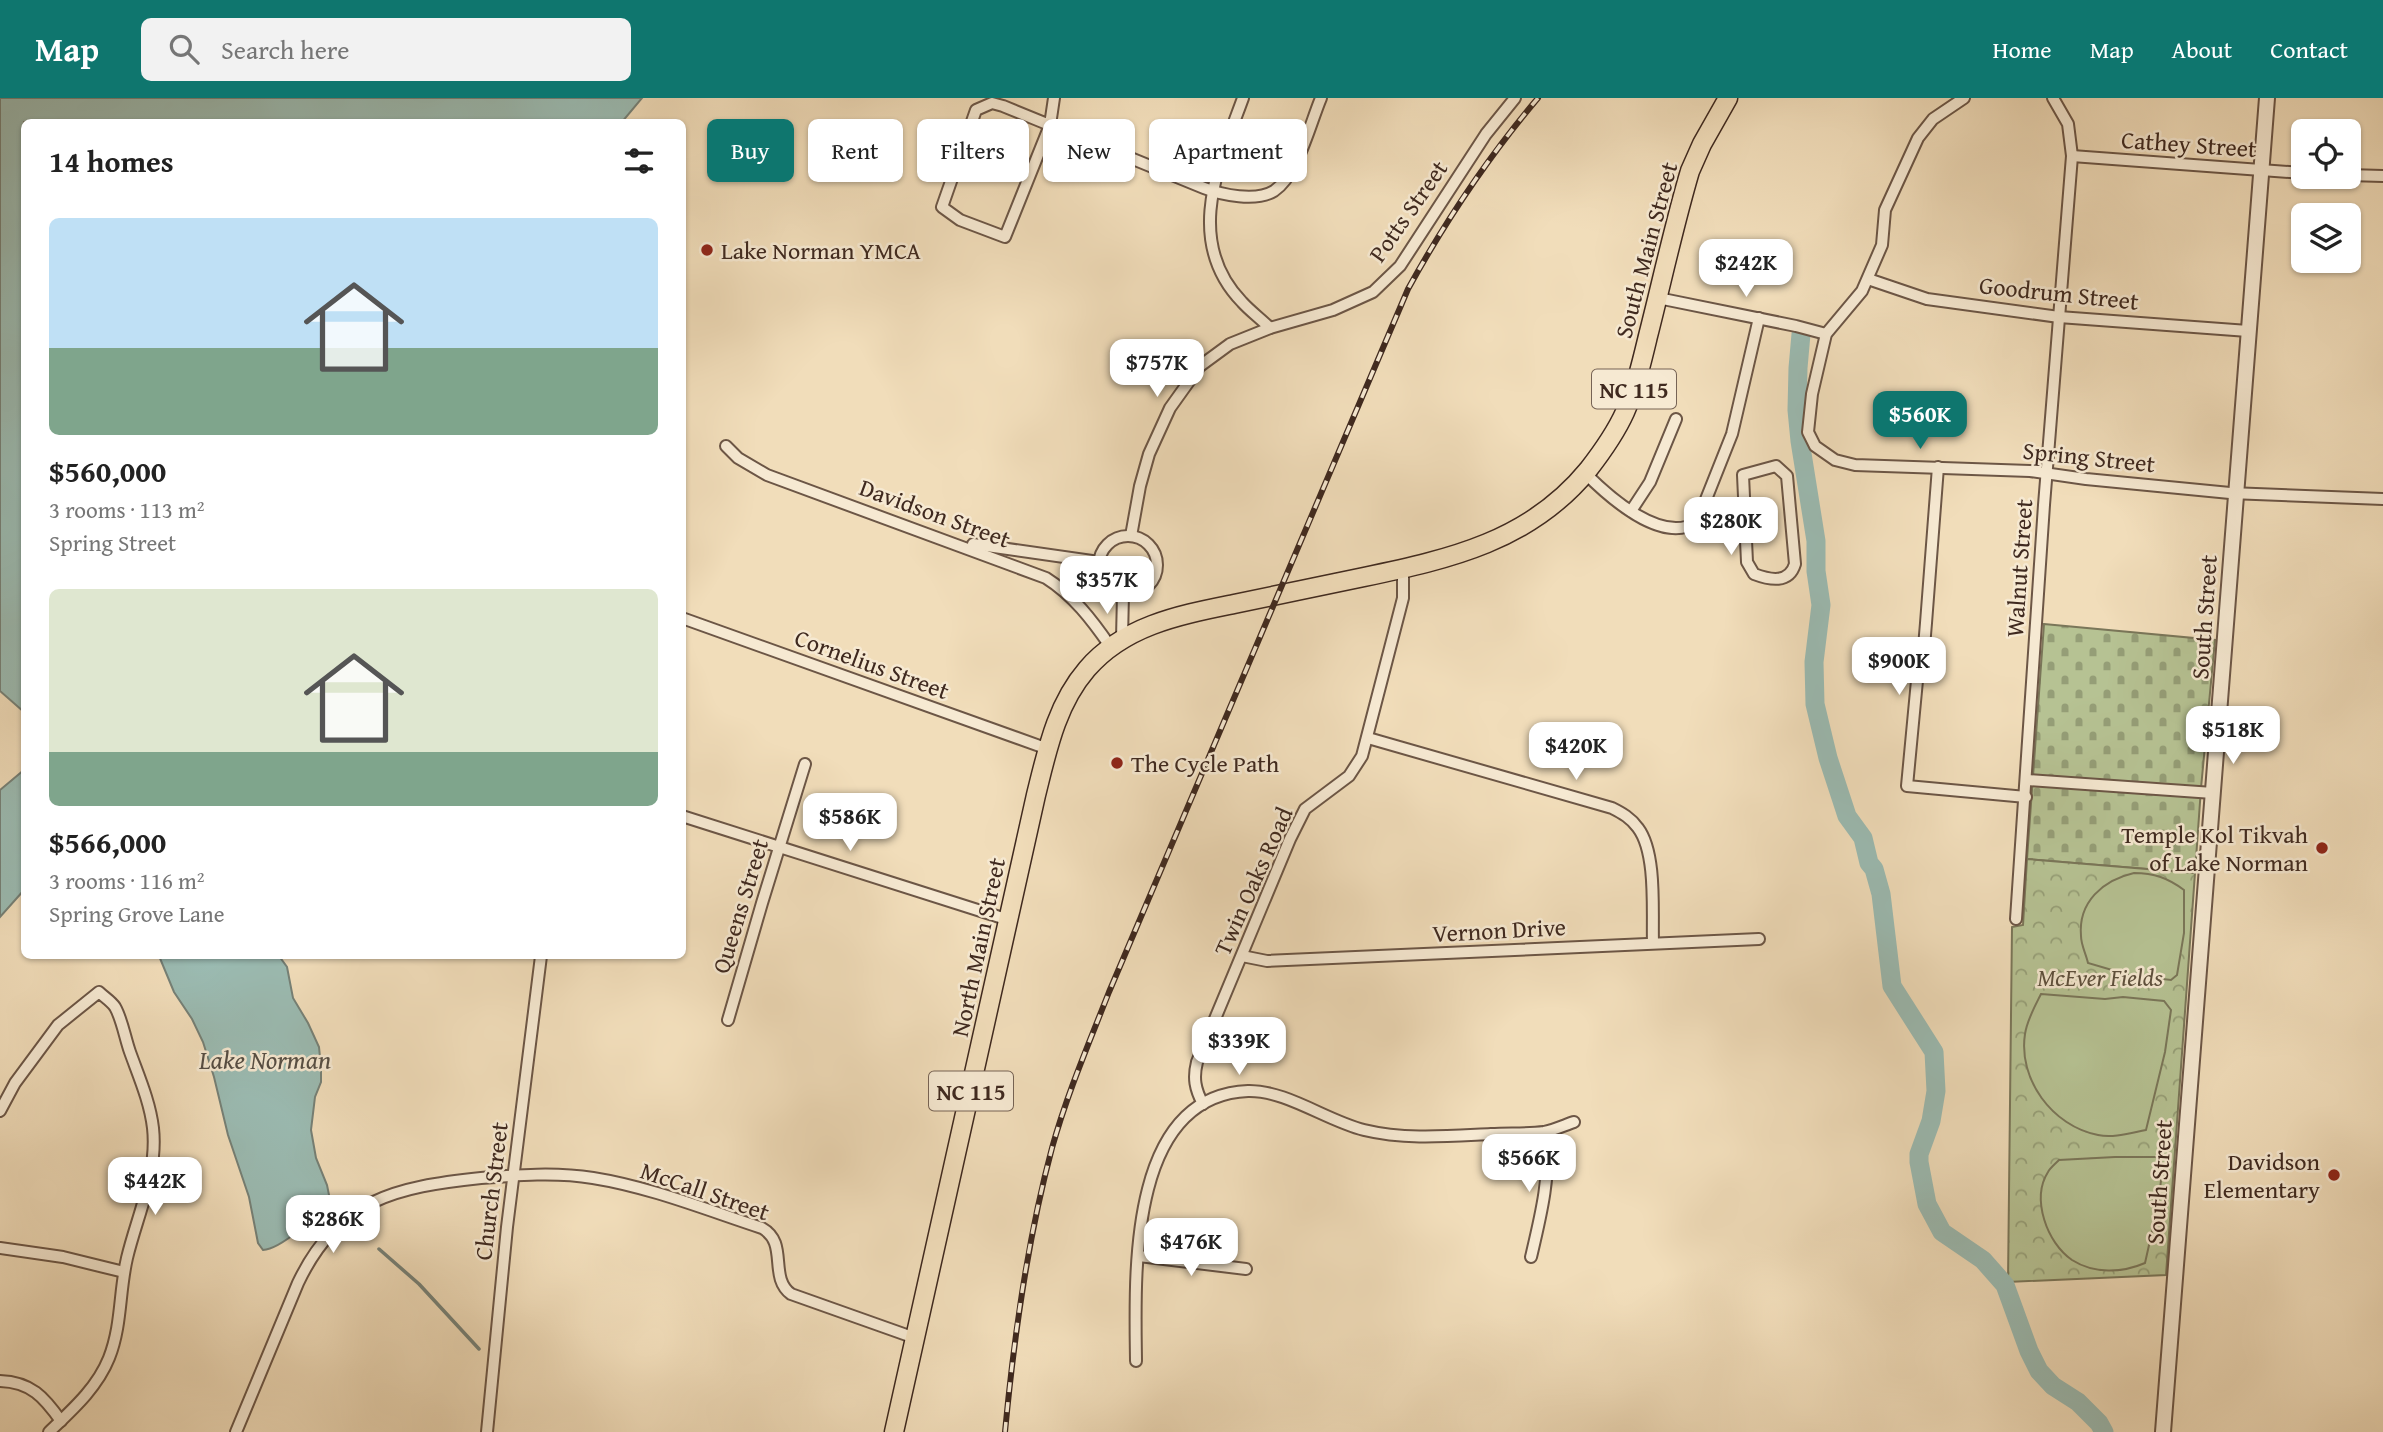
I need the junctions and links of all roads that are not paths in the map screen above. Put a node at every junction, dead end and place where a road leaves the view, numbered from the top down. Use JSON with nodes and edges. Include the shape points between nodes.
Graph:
{"nodes":[{"id":1,"x":1054,"y":98,"type":"edge"},
{"id":2,"x":1243,"y":98,"type":"edge"},
{"id":3,"x":1321,"y":98,"type":"edge"},
{"id":4,"x":1516,"y":98,"type":"edge"},
{"id":5,"x":1728,"y":98,"type":"edge"},
{"id":6,"x":1964,"y":98,"type":"edge"},
{"id":7,"x":2053,"y":98,"type":"edge"},
{"id":8,"x":2267,"y":98,"type":"edge"},
{"id":9,"x":1050,"y":119,"type":"edge"},
{"id":10,"x":1049,"y":125,"type":"joint"},
{"id":11,"x":2072,"y":156,"type":"junction"},
{"id":12,"x":1135,"y":160,"type":"edge"},
{"id":13,"x":2261,"y":171,"type":"junction"},
{"id":14,"x":2291,"y":172,"type":"edge"},
{"id":15,"x":2361,"y":175,"type":"edge"},
{"id":16,"x":2383,"y":176,"type":"edge"},
{"id":17,"x":1212,"y":191,"type":"junction"},
{"id":18,"x":1868,"y":279,"type":"junction"},
{"id":19,"x":1658,"y":298,"type":"junction"},
{"id":20,"x":2059,"y":317,"type":"junction"},
{"id":21,"x":1759,"y":318,"type":"junction"},
{"id":22,"x":1270,"y":328,"type":"junction"},
{"id":23,"x":2248,"y":331,"type":"junction"},
{"id":24,"x":1826,"y":334,"type":"junction"},
{"id":25,"x":1676,"y":419,"type":"dead end"},
{"id":26,"x":726,"y":446,"type":"dead end"},
{"id":27,"x":1720,"y":467,"type":"junction"},
{"id":28,"x":1938,"y":467,"type":"junction"},
{"id":29,"x":1585,"y":474,"type":"junction"},
{"id":30,"x":2047,"y":474,"type":"junction"},
{"id":31,"x":1743,"y":475,"type":"junction"},
{"id":32,"x":2236,"y":493,"type":"junction"},
{"id":33,"x":2383,"y":499,"type":"edge"},
{"id":34,"x":1631,"y":511,"type":"junction"},
{"id":35,"x":1130,"y":536,"type":"junction"},
{"id":36,"x":950,"y":541,"type":"junction"},
{"id":37,"x":1099,"y":562,"type":"junction"},
{"id":38,"x":1403,"y":569,"type":"junction"},
{"id":39,"x":1123,"y":594,"type":"junction"},
{"id":40,"x":1221,"y":607,"type":"joint"},
{"id":41,"x":686,"y":619,"type":"edge"},
{"id":42,"x":1116,"y":642,"type":"junction"},
{"id":43,"x":1368,"y":738,"type":"junction"},
{"id":44,"x":1048,"y":749,"type":"junction"},
{"id":45,"x":805,"y":764,"type":"dead end"},
{"id":46,"x":2027,"y":780,"type":"junction"},
{"id":47,"x":2213,"y":793,"type":"junction"},
{"id":48,"x":2026,"y":797,"type":"junction"},
{"id":49,"x":686,"y":817,"type":"edge"},
{"id":50,"x":779,"y":847,"type":"junction"},
{"id":51,"x":1009,"y":919,"type":"junction"},
{"id":52,"x":2016,"y":919,"type":"dead end"},
{"id":53,"x":1759,"y":939,"type":"dead end"},
{"id":54,"x":1653,"y":943,"type":"junction"},
{"id":55,"x":1242,"y":956,"type":"junction"},
{"id":56,"x":541,"y":959,"type":"edge"},
{"id":57,"x":728,"y":1020,"type":"dead end"},
{"id":58,"x":1203,"y":1104,"type":"junction"},
{"id":59,"x":0,"y":1111,"type":"edge"},
{"id":60,"x":1574,"y":1122,"type":"dead end"},
{"id":61,"x":1546,"y":1132,"type":"junction"},
{"id":62,"x":514,"y":1176,"type":"junction"},
{"id":63,"x":0,"y":1248,"type":"edge"},
{"id":64,"x":1139,"y":1256,"type":"junction"},
{"id":65,"x":1531,"y":1257,"type":"dead end"},
{"id":66,"x":1246,"y":1269,"type":"dead end"},
{"id":67,"x":124,"y":1272,"type":"junction"},
{"id":68,"x":915,"y":1338,"type":"junction"},
{"id":69,"x":1136,"y":1361,"type":"dead end"},
{"id":70,"x":0,"y":1381,"type":"edge"},
{"id":71,"x":61,"y":1421,"type":"junction"},
{"id":72,"x":49,"y":1432,"type":"edge"},
{"id":73,"x":236,"y":1432,"type":"edge"},
{"id":74,"x":487,"y":1432,"type":"edge"},
{"id":75,"x":894,"y":1432,"type":"edge"},
{"id":76,"x":2163,"y":1432,"type":"edge"}],
"edges":[{"from":1,"to":9,"type":"street"},
{"from":2,"to":17,"type":"street"},
{"from":3,"to":17,"type":"street","via":[[1292,171],[1274,191],[1257,196]]},
{"from":4,"to":22,"type":"street","name":"Potts Street","via":[[1486,134],[1400,266],[1373,292],[1333,310]]},
{"from":5,"to":19,"type":"main road","name":"South Main Street","number":"NC 115","via":[[1690,171]]},
{"from":6,"to":18,"type":"street","name":"Spring Street","via":[[1933,119],[1918,138],[1885,210],[1882,245]]},
{"from":7,"to":11,"type":"street","name":"Walnut Street","via":[[2068,124]]},
{"from":8,"to":13,"type":"street","name":"South Street"},
{"from":10,"to":10,"type":"street","via":[[992,103],[976,110],[942,207],[960,220],[1005,237]]},
{"from":11,"to":13,"type":"street","name":"Cathey Street"},
{"from":11,"to":20,"type":"street","name":"Walnut Street"},
{"from":12,"to":17,"type":"street"},
{"from":13,"to":14,"type":"street","name":"Cathey Street"},
{"from":13,"to":23,"type":"street","name":"South Street"},
{"from":15,"to":16,"type":"street"},
{"from":17,"to":22,"type":"street","via":[[1210,229],[1219,265],[1242,302]]},
{"from":18,"to":20,"type":"street","name":"Goodrum Street","via":[[1927,299]]},
{"from":18,"to":24,"type":"street","name":"Spring Street"},
{"from":19,"to":21,"type":"street"},
{"from":19,"to":29,"type":"main road","name":"South Main Street","number":"NC 115","via":[[1628,407]]},
{"from":20,"to":23,"type":"street","name":"Goodrum Street"},
{"from":20,"to":30,"type":"street","name":"Walnut Street"},
{"from":21,"to":24,"type":"street"},
{"from":21,"to":27,"type":"street","via":[[1732,435]]},
{"from":22,"to":35,"type":"street","name":"Potts Street","via":[[1230,344],[1200,366],[1170,408],[1149,454]]},
{"from":23,"to":32,"type":"street","name":"South Street"},
{"from":24,"to":28,"type":"street","name":"Spring Street","via":[[1809,413],[1808,432],[1815,446],[1835,460],[1855,465]]},
{"from":25,"to":34,"type":"street","via":[[1650,482]]},
{"from":26,"to":36,"type":"street","name":"Davidson Street","via":[[767,475]]},
{"from":27,"to":31,"type":"street"},
{"from":27,"to":34,"type":"street","via":[[1697,522],[1686,528],[1659,526]]},
{"from":28,"to":30,"type":"street","name":"Spring Street"},
{"from":28,"to":48,"type":"street","via":[[1927,622],[1907,786]]},
{"from":29,"to":34,"type":"street"},
{"from":29,"to":38,"type":"main road","name":"South Main Street","number":"NC 115","via":[[1542,513],[1505,536],[1464,553]]},
{"from":30,"to":32,"type":"street","name":"Spring Street"},
{"from":30,"to":46,"type":"street","name":"Walnut Street"},
{"from":31,"to":31,"type":"street","via":[[1776,466],[1787,476],[1794,564],[1788,577],[1754,574],[1747,562]]},
{"from":32,"to":33,"type":"street","name":"Spring Street"},
{"from":32,"to":47,"type":"street","name":"South Street"},
{"from":35,"to":37,"type":"street","via":[[1110,542]]},
{"from":35,"to":39,"type":"street","via":[[1151,547],[1157,569],[1145,589]]},
{"from":36,"to":37,"type":"street"},
{"from":36,"to":42,"type":"street","name":"Davidson Street","via":[[1061,587]]},
{"from":37,"to":39,"type":"street","via":[[1107,586]]},
{"from":38,"to":40,"type":"main road","name":"South Main Street","number":"NC 115"},
{"from":38,"to":43,"type":"street","name":"Twin Oaks Road","via":[[1403,598]]},
{"from":39,"to":42,"type":"street"},
{"from":40,"to":42,"type":"main road","name":"North Main Street","number":"NC 115","via":[[1154,623]]},
{"from":41,"to":44,"type":"street","name":"Cornelius Street"},
{"from":42,"to":44,"type":"main road","name":"North Main Street","number":"NC 115","via":[[1087,669],[1067,698]]},
{"from":43,"to":54,"type":"street","via":[[1612,808],[1630,819],[1647,846]]},
{"from":43,"to":55,"type":"street","name":"Twin Oaks Road","via":[[1349,776],[1301,816]]},
{"from":44,"to":51,"type":"main road","name":"North Main Street","number":"NC 115"},
{"from":45,"to":50,"type":"street","name":"Queens Street"},
{"from":46,"to":47,"type":"street"},
{"from":46,"to":48,"type":"street","name":"Walnut Street"},
{"from":47,"to":76,"type":"street","name":"South Street"},
{"from":48,"to":52,"type":"street","name":"Walnut Street"},
{"from":49,"to":50,"type":"street"},
{"from":50,"to":51,"type":"street"},
{"from":50,"to":57,"type":"street","name":"Queens Street"},
{"from":51,"to":68,"type":"main road","name":"North Main Street","number":"NC 115"},
{"from":53,"to":54,"type":"street","name":"Vernon Drive"},
{"from":54,"to":55,"type":"street","name":"Vernon Drive","via":[[1266,961]]},
{"from":55,"to":58,"type":"street","name":"Twin Oaks Road","via":[[1197,1062],[1195,1086]]},
{"from":56,"to":62,"type":"street","name":"Church Street"},
{"from":58,"to":61,"type":"street","via":[[1250,1091],[1384,1134],[1431,1137]]},
{"from":58,"to":64,"type":"street","via":[[1182,1119],[1157,1160]]},
{"from":59,"to":67,"type":"street","via":[[58,1025],[99,992],[114,1006],[153,1131],[148,1186]]},
{"from":60,"to":61,"type":"street"},
{"from":61,"to":65,"type":"street","via":[[1544,1206]]},
{"from":62,"to":68,"type":"street","name":"McCall Street","via":[[594,1178],[762,1228],[777,1244],[780,1281],[791,1294]]},
{"from":62,"to":73,"type":"street","name":"McCall Street","via":[[444,1182],[392,1193],[359,1209],[337,1227],[307,1265]]},
{"from":62,"to":74,"type":"street","name":"Church Street"},
{"from":63,"to":67,"type":"street"},
{"from":64,"to":66,"type":"street"},
{"from":64,"to":69,"type":"street"},
{"from":67,"to":71,"type":"street","via":[[109,1359]]},
{"from":68,"to":75,"type":"main road","name":"North Main Street","number":"NC 115"},
{"from":70,"to":71,"type":"street","via":[[16,1381],[32,1389]]},
{"from":71,"to":72,"type":"street"}]}
